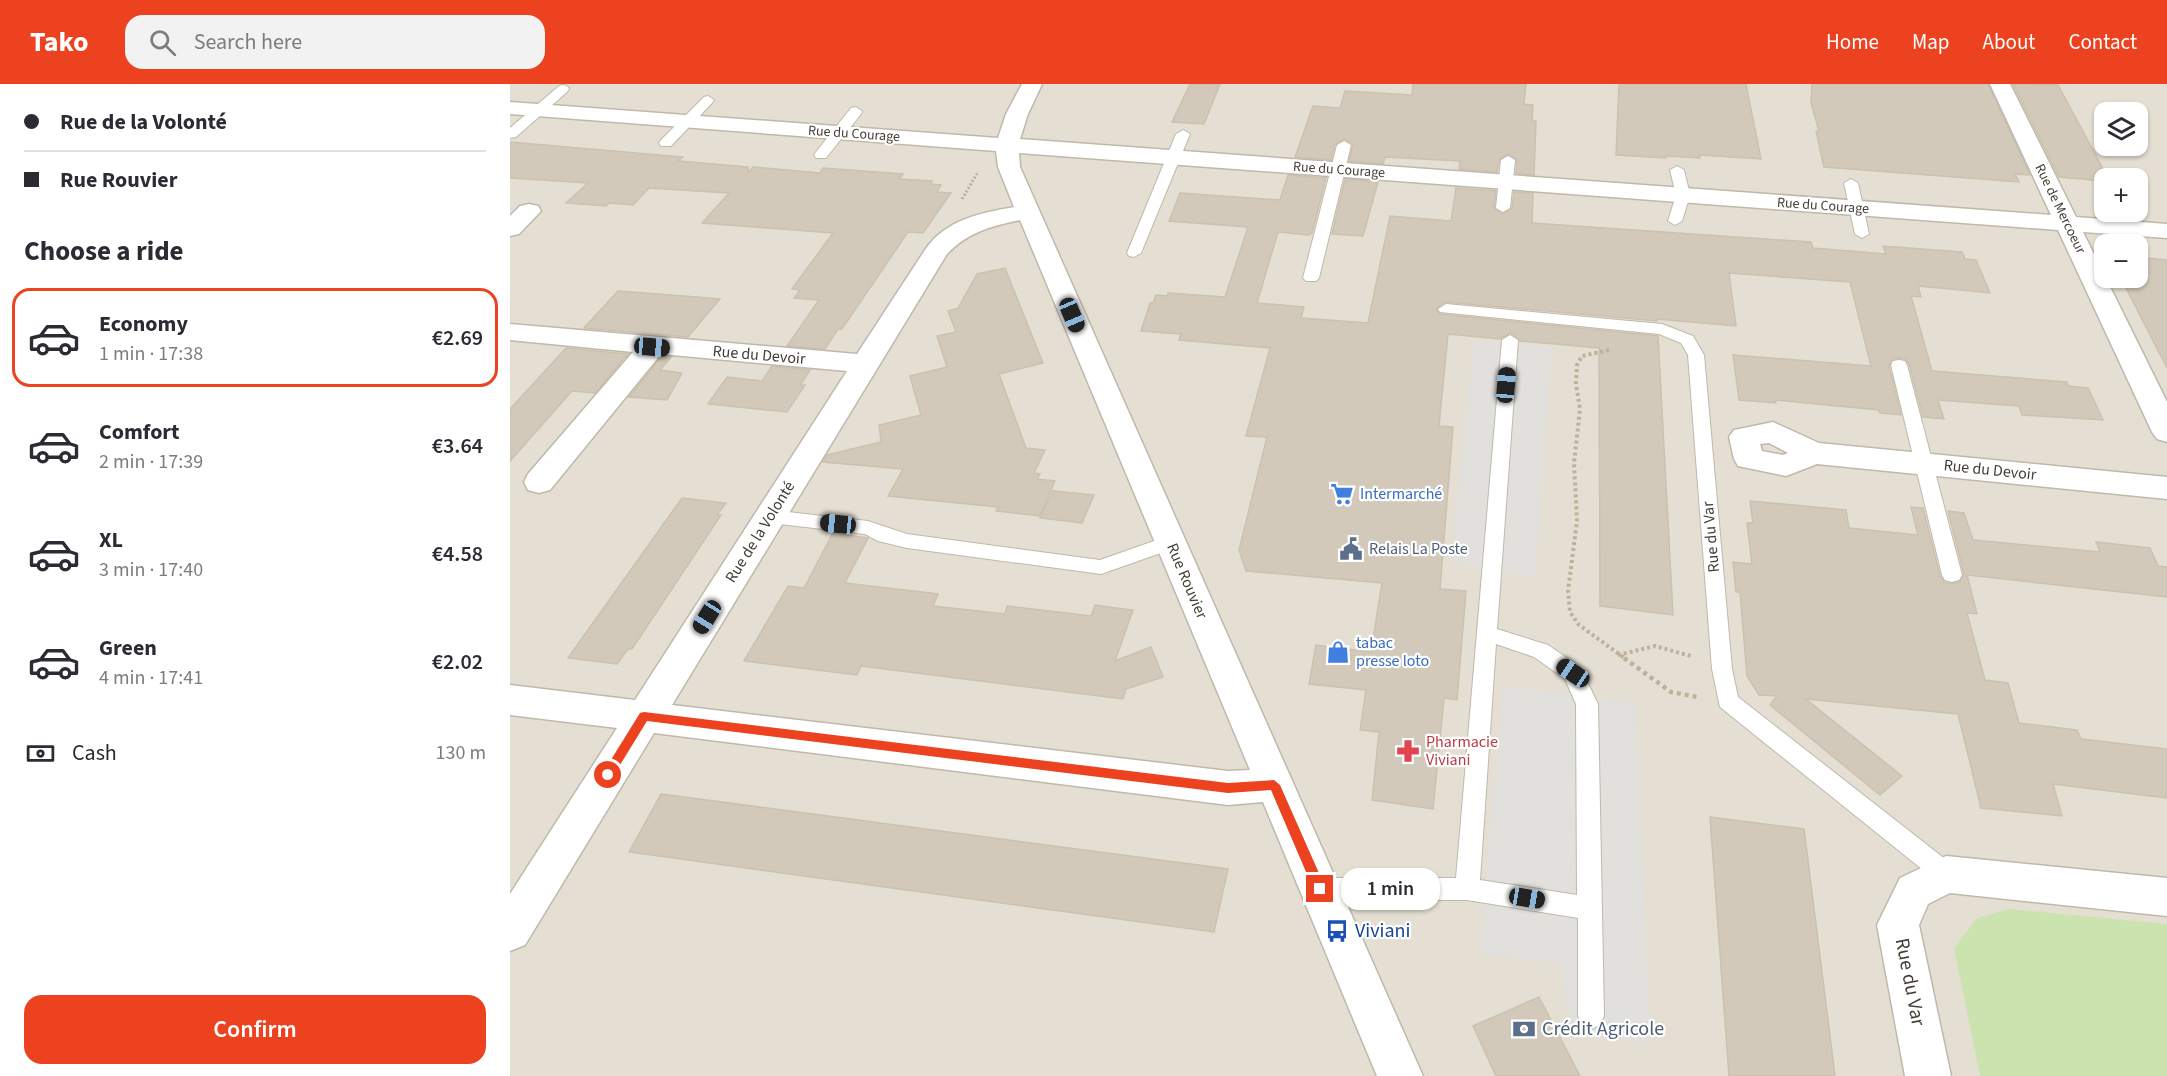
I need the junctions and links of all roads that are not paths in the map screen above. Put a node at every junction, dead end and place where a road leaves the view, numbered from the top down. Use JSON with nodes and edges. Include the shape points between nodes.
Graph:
{"nodes":[{"id":1,"x":1032,"y":84,"type":"edge"},
{"id":2,"x":2000,"y":84,"type":"edge"},
{"id":3,"x":562,"y":89,"type":"dead end"},
{"id":4,"x":708,"y":100,"type":"dead end"},
{"id":5,"x":510,"y":108,"type":"edge"},
{"id":6,"x":538,"y":111,"type":"junction"},
{"id":7,"x":856,"y":111,"type":"dead end"},
{"id":8,"x":687,"y":122,"type":"junction"},
{"id":9,"x":839,"y":133,"type":"junction"},
{"id":10,"x":511,"y":134,"type":"edge"},
{"id":11,"x":1183,"y":134,"type":"dead end"},
{"id":12,"x":666,"y":143,"type":"dead end"},
{"id":13,"x":1007,"y":145,"type":"junction"},
{"id":14,"x":1344,"y":146,"type":"dead end"},
{"id":15,"x":821,"y":155,"type":"dead end"},
{"id":16,"x":1173,"y":157,"type":"junction"},
{"id":17,"x":1339,"y":170,"type":"junction"},
{"id":18,"x":1677,"y":170,"type":"dead end"},
{"id":19,"x":1507,"y":171,"type":"junction"},
{"id":20,"x":1851,"y":183,"type":"dead end"},
{"id":21,"x":1683,"y":195,"type":"junction"},
{"id":22,"x":1503,"y":208,"type":"dead end"},
{"id":23,"x":1857,"y":208,"type":"junction"},
{"id":24,"x":529,"y":211,"type":"dead end"},
{"id":25,"x":1028,"y":211,"type":"junction"},
{"id":26,"x":1675,"y":221,"type":"dead end"},
{"id":27,"x":2067,"y":224,"type":"junction"},
{"id":28,"x":510,"y":229,"type":"edge"},
{"id":29,"x":2167,"y":231,"type":"edge"},
{"id":30,"x":1862,"y":234,"type":"dead end"},
{"id":31,"x":1134,"y":253,"type":"dead end"},
{"id":32,"x":1311,"y":278,"type":"dead end"},
{"id":33,"x":1446,"y":309,"type":"dead end"},
{"id":34,"x":510,"y":332,"type":"edge"},
{"id":35,"x":1510,"y":340,"type":"dead end"},
{"id":36,"x":652,"y":347,"type":"junction"},
{"id":37,"x":866,"y":364,"type":"junction"},
{"id":38,"x":1899,"y":365,"type":"dead end"},
{"id":39,"x":2167,"y":432,"type":"edge"},
{"id":40,"x":1813,"y":453,"type":"dead end"},
{"id":41,"x":1924,"y":464,"type":"junction"},
{"id":42,"x":539,"y":482,"type":"dead end"},
{"id":43,"x":2167,"y":488,"type":"edge"},
{"id":44,"x":770,"y":517,"type":"junction"},
{"id":45,"x":1171,"y":542,"type":"junction"},
{"id":46,"x":1952,"y":575,"type":"dead end"},
{"id":47,"x":1485,"y":633,"type":"junction"},
{"id":48,"x":510,"y":700,"type":"edge"},
{"id":49,"x":644,"y":716,"type":"junction"},
{"id":50,"x":1274,"y":785,"type":"junction"},
{"id":51,"x":1946,"y":874,"type":"junction"},
{"id":52,"x":1320,"y":889,"type":"junction"},
{"id":53,"x":1467,"y":889,"type":"junction"},
{"id":54,"x":2167,"y":897,"type":"edge"},
{"id":55,"x":1588,"y":908,"type":"junction"},
{"id":56,"x":510,"y":931,"type":"edge"},
{"id":57,"x":1591,"y":1016,"type":"dead end"},
{"id":58,"x":1400,"y":1076,"type":"edge"},
{"id":59,"x":1928,"y":1076,"type":"edge"}],
"edges":[{"from":1,"to":13,"type":"street"},
{"from":2,"to":27,"type":"street","name":"Rue de Mercoeur"},
{"from":3,"to":6,"type":"lane"},
{"from":4,"to":8,"type":"lane"},
{"from":5,"to":6,"type":"street","name":"Rue du Courage"},
{"from":6,"to":8,"type":"street","name":"Rue du Courage"},
{"from":6,"to":10,"type":"lane"},
{"from":7,"to":9,"type":"lane"},
{"from":8,"to":9,"type":"street","name":"Rue du Courage"},
{"from":8,"to":12,"type":"lane"},
{"from":9,"to":13,"type":"street","name":"Rue du Courage"},
{"from":9,"to":15,"type":"lane"},
{"from":11,"to":16,"type":"lane"},
{"from":13,"to":16,"type":"street","name":"Rue du Courage"},
{"from":13,"to":25,"type":"street","name":"Rue Rouvier","via":[[1010,167]]},
{"from":14,"to":17,"type":"lane"},
{"from":16,"to":17,"type":"street","name":"Rue du Courage"},
{"from":16,"to":31,"type":"lane"},
{"from":17,"to":19,"type":"street","name":"Rue du Courage"},
{"from":17,"to":32,"type":"lane"},
{"from":18,"to":21,"type":"lane"},
{"from":19,"to":21,"type":"street","name":"Rue du Courage"},
{"from":19,"to":22,"type":"lane"},
{"from":20,"to":23,"type":"lane"},
{"from":21,"to":23,"type":"street","name":"Rue du Courage"},
{"from":21,"to":26,"type":"lane"},
{"from":23,"to":27,"type":"street","name":"Rue du Courage"},
{"from":23,"to":30,"type":"lane"},
{"from":24,"to":28,"type":"street"},
{"from":25,"to":37,"type":"street","name":"Rue de la Volonté","via":[[982,221],[948,237]]},
{"from":25,"to":45,"type":"street","name":"Rue Rouvier"},
{"from":27,"to":29,"type":"street","name":"Rue du Courage"},
{"from":27,"to":39,"type":"street","name":"Rue de Mercoeur"},
{"from":33,"to":51,"type":"lane","name":"Rue du Var","via":[[1662,329],[1687,340],[1696,355],[1722,669],[1728,701]]},
{"from":34,"to":36,"type":"street","name":"Rue du Devoir"},
{"from":35,"to":47,"type":"lane"},
{"from":36,"to":37,"type":"street","name":"Rue du Devoir"},
{"from":36,"to":42,"type":"street"},
{"from":37,"to":44,"type":"street","name":"Rue de la Volonté"},
{"from":38,"to":41,"type":"lane"},
{"from":40,"to":41,"type":"street","name":"Rue du Devoir"},
{"from":41,"to":43,"type":"street","name":"Rue du Devoir"},
{"from":41,"to":46,"type":"lane"},
{"from":44,"to":45,"type":"lane","via":[[868,528],[907,541],[1101,567]]},
{"from":44,"to":49,"type":"street","name":"Rue de la Volonté"},
{"from":45,"to":50,"type":"street","name":"Rue Rouvier"},
{"from":47,"to":53,"type":"lane"},
{"from":47,"to":55,"type":"lane","via":[[1541,651],[1573,673],[1587,704]]},
{"from":48,"to":49,"type":"street"},
{"from":49,"to":50,"type":"street","via":[[1228,788]]},
{"from":49,"to":56,"type":"street","name":"Rue de la Volonté"},
{"from":50,"to":52,"type":"street","name":"Rue Rouvier"},
{"from":51,"to":54,"type":"street"},
{"from":51,"to":59,"type":"street","name":"Rue du Var","via":[[1914,891],[1898,925]]},
{"from":52,"to":53,"type":"lane"},
{"from":52,"to":58,"type":"street","name":"Rue Rouvier"},
{"from":53,"to":55,"type":"lane"},
{"from":55,"to":57,"type":"lane"}]}
